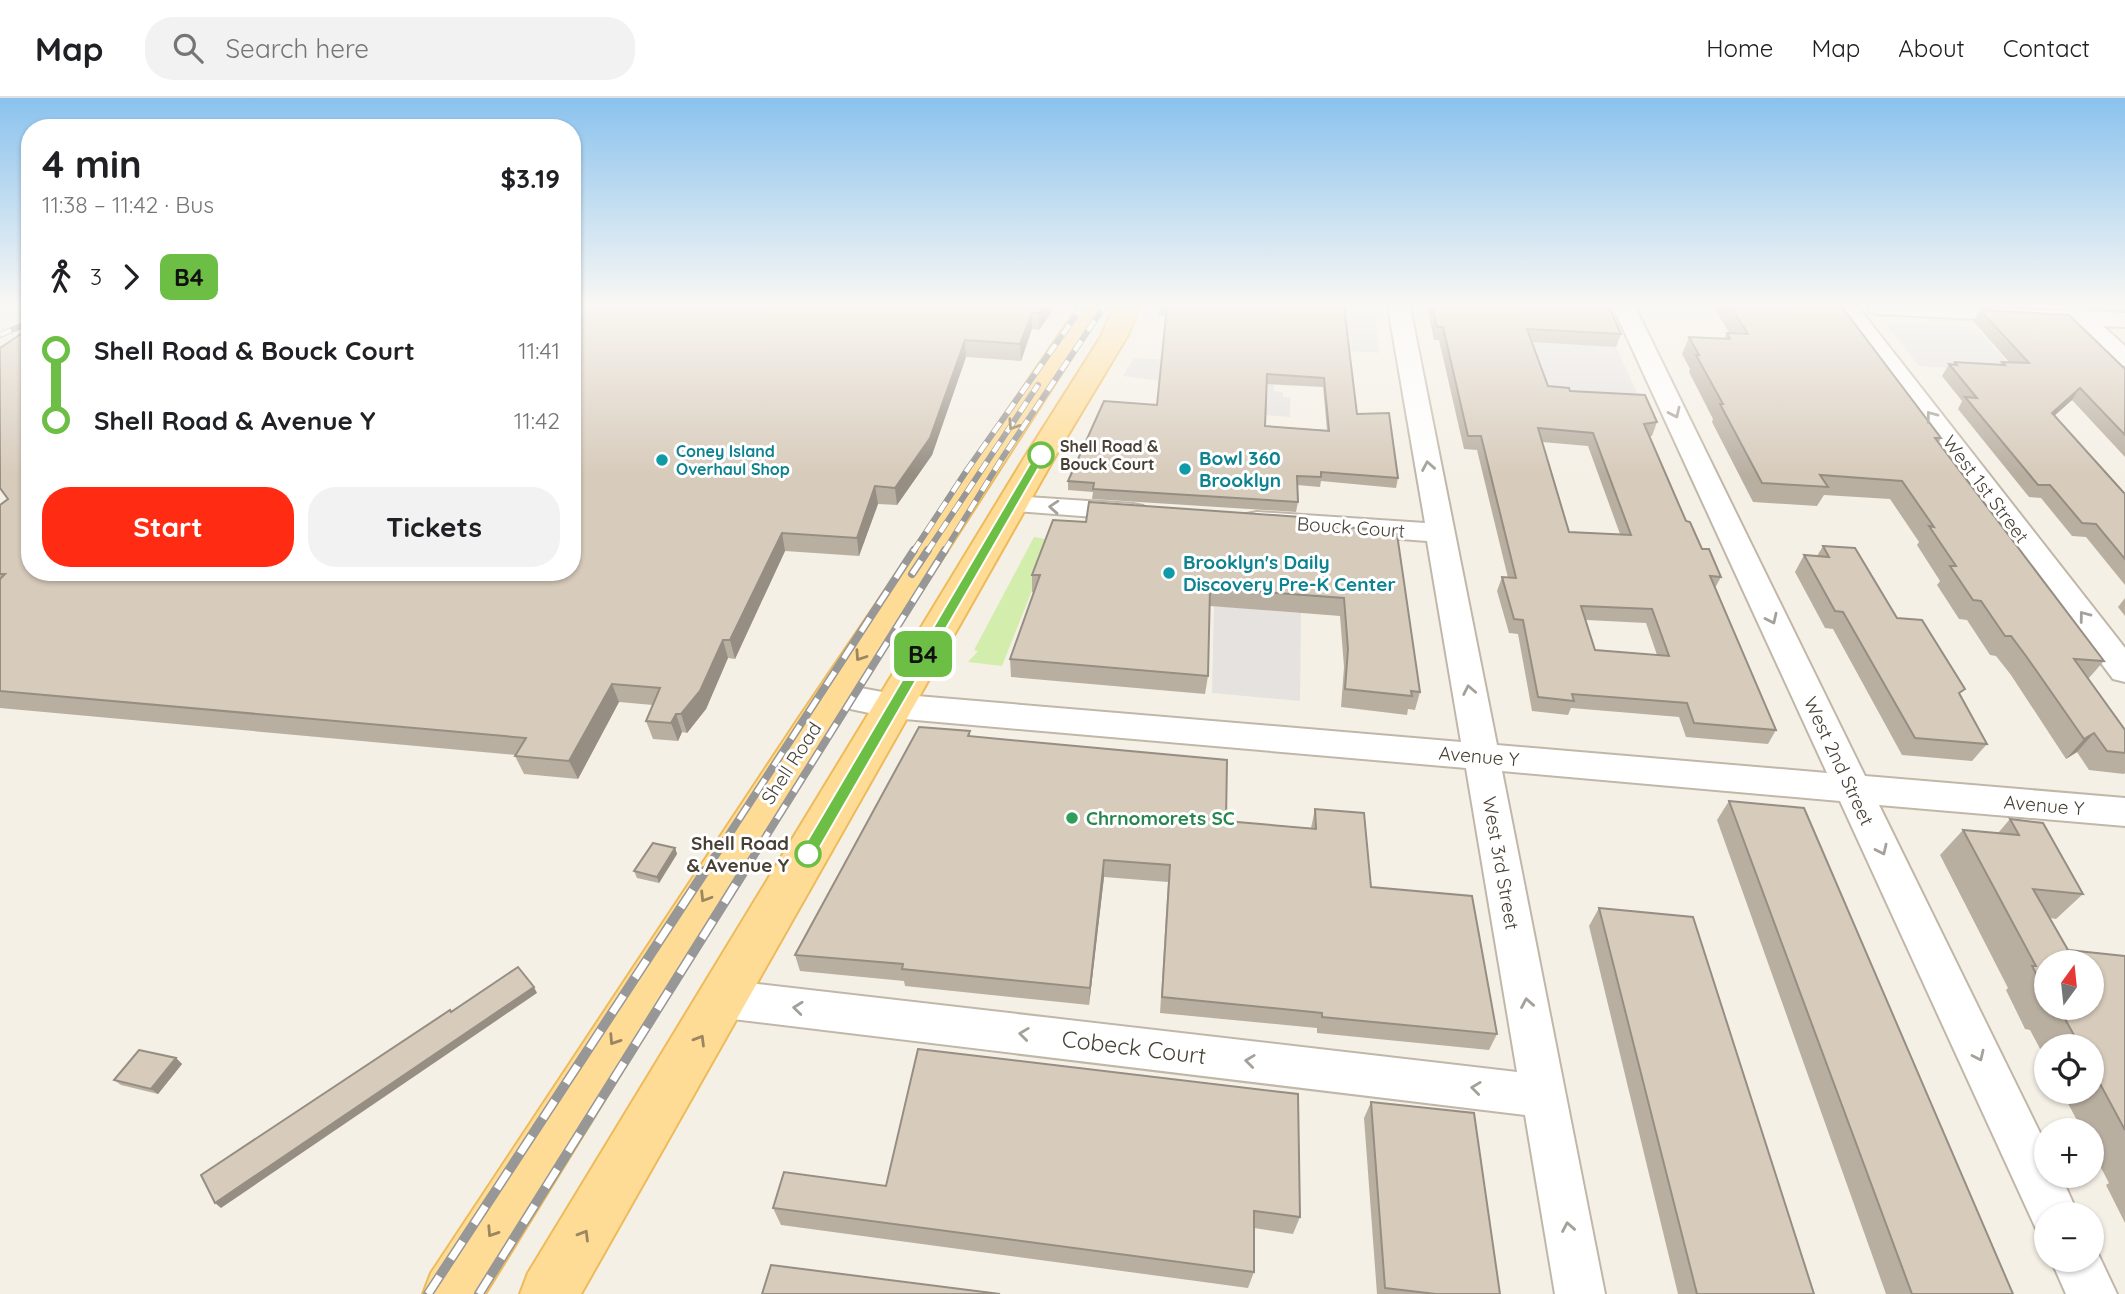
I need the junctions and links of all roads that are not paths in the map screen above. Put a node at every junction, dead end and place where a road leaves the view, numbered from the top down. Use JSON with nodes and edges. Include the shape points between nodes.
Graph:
{"nodes":[{"id":1,"x":1054,"y":363,"type":"edge"},
{"id":2,"x":1095,"y":363,"type":"edge"},
{"id":3,"x":1409,"y":363,"type":"edge"},
{"id":4,"x":1650,"y":363,"type":"edge"},
{"id":5,"x":1889,"y":363,"type":"edge"},
{"id":6,"x":1012,"y":504,"type":"junction"},
{"id":7,"x":1158,"y":514,"type":"edge"},
{"id":8,"x":1227,"y":518,"type":"edge"},
{"id":9,"x":1440,"y":533,"type":"junction"},
{"id":10,"x":2125,"y":670,"type":"edge"},
{"id":11,"x":834,"y":695,"type":"junction"},
{"id":12,"x":893,"y":706,"type":"junction"},
{"id":13,"x":1482,"y":757,"type":"junction"},
{"id":14,"x":1852,"y":788,"type":"junction"},
{"id":15,"x":2125,"y":812,"type":"edge"},
{"id":16,"x":724,"y":999,"type":"junction"},
{"id":17,"x":1544,"y":1096,"type":"junction"},
{"id":18,"x":2048,"y":1202,"type":"edge"},
{"id":19,"x":2082,"y":1272,"type":"edge"},
{"id":20,"x":452,"y":1294,"type":"edge"},
{"id":21,"x":549,"y":1294,"type":"edge"},
{"id":22,"x":1580,"y":1294,"type":"edge"},
{"id":23,"x":2092,"y":1294,"type":"edge"}],
"edges":[{"from":1,"to":11,"type":"main road","name":"Shell Road","one_way":true},
{"from":2,"to":6,"type":"main road"},
{"from":9,"to":3,"type":"street","name":"West 3rd Street","one_way":true},
{"from":4,"to":14,"type":"street","name":"West 2nd Street","one_way":true},
{"from":10,"to":5,"type":"street","name":"West 1st Street","one_way":true},
{"from":7,"to":6,"type":"street","one_way":true},
{"from":6,"to":12,"type":"main road"},
{"from":8,"to":9,"type":"street","name":"Bouck Court"},
{"from":13,"to":9,"type":"street","name":"West 3rd Street","one_way":true},
{"from":11,"to":12,"type":"street","name":"Avenue Y"},
{"from":11,"to":20,"type":"main road","name":"Shell Road","one_way":true},
{"from":12,"to":13,"type":"street","name":"Avenue Y"},
{"from":12,"to":16,"type":"main road"},
{"from":13,"to":14,"type":"street","name":"Avenue Y"},
{"from":17,"to":13,"type":"street","name":"West 3rd Street","one_way":true},
{"from":14,"to":15,"type":"street","name":"Avenue Y"},
{"from":14,"to":18,"type":"street","name":"West 2nd Street","one_way":true},
{"from":17,"to":16,"type":"street","name":"Cobeck Court","one_way":true},
{"from":21,"to":16,"type":"main road","one_way":true},
{"from":22,"to":17,"type":"street","name":"West 3rd Street","one_way":true},
{"from":19,"to":23,"type":"street"}]}
